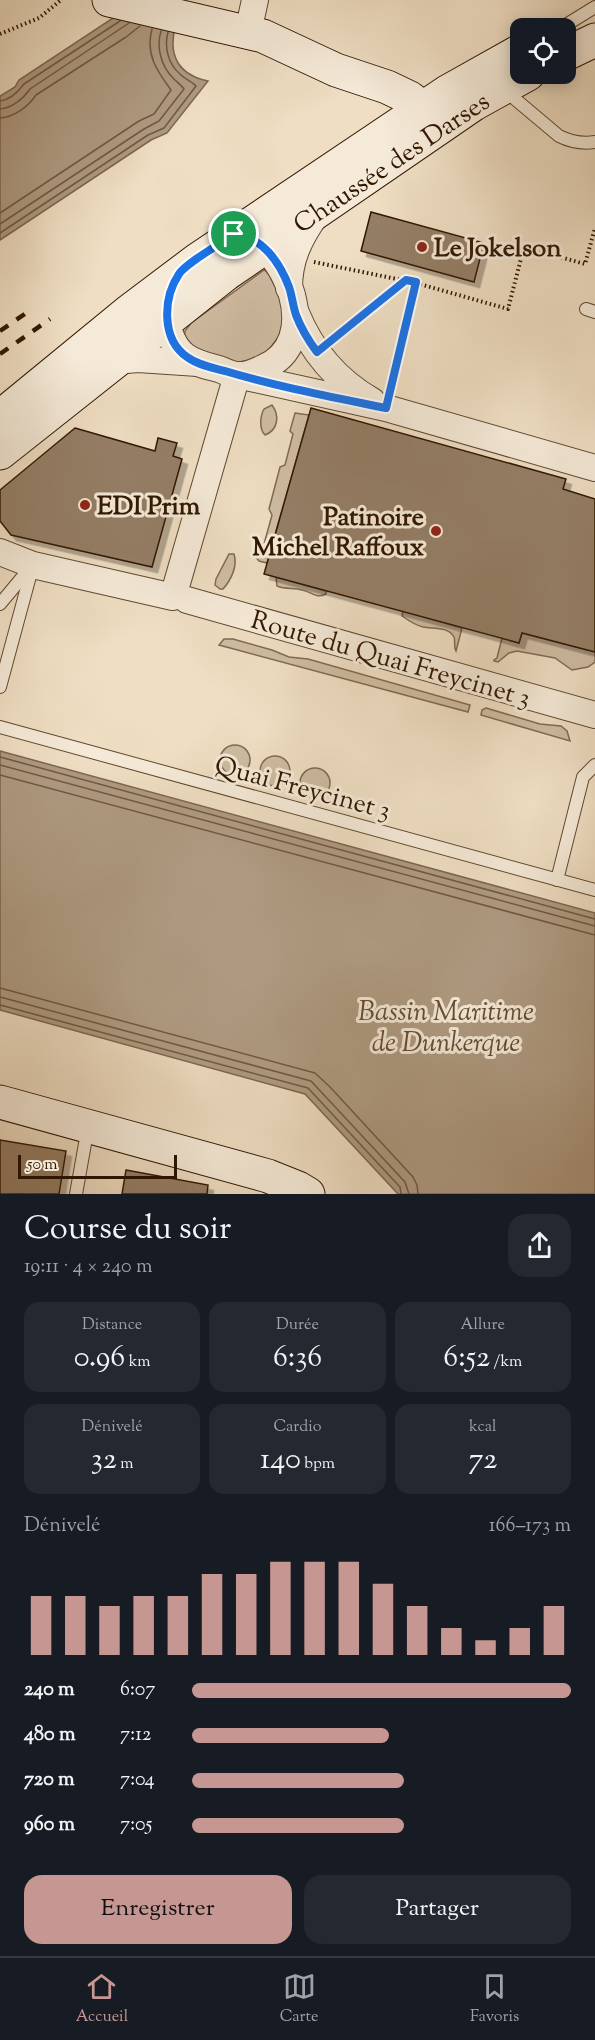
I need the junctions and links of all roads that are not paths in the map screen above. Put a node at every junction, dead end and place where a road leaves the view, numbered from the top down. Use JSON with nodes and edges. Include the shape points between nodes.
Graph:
{"nodes":[{"id":1,"x":109,"y":0,"type":"edge"},
{"id":2,"x":255,"y":0,"type":"edge"},
{"id":3,"x":595,"y":8,"type":"edge"},
{"id":4,"x":595,"y":18,"type":"edge"},
{"id":5,"x":576,"y":19,"type":"edge"},
{"id":6,"x":576,"y":26,"type":"edge"},
{"id":7,"x":248,"y":32,"type":"junction"},
{"id":8,"x":595,"y":40,"type":"edge"},
{"id":9,"x":576,"y":49,"type":"edge"},
{"id":10,"x":510,"y":56,"type":"edge"},
{"id":11,"x":510,"y":84,"type":"edge"},
{"id":12,"x":517,"y":84,"type":"edge"},
{"id":13,"x":434,"y":116,"type":"junction"},
{"id":14,"x":595,"y":141,"type":"edge"},
{"id":15,"x":338,"y":182,"type":"junction"},
{"id":16,"x":318,"y":211,"type":"junction"},
{"id":17,"x":234,"y":234,"type":"junction"},
{"id":18,"x":265,"y":248,"type":"junction"},
{"id":19,"x":179,"y":273,"type":"junction"},
{"id":20,"x":290,"y":288,"type":"junction"},
{"id":21,"x":296,"y":313,"type":"junction"},
{"id":22,"x":167,"y":321,"type":"junction"},
{"id":23,"x":115,"y":361,"type":"junction"},
{"id":24,"x":199,"y":363,"type":"junction"},
{"id":25,"x":237,"y":375,"type":"junction"},
{"id":26,"x":386,"y":408,"type":"junction"},
{"id":27,"x":0,"y":417,"type":"edge"},
{"id":28,"x":0,"y":453,"type":"edge"},
{"id":29,"x":595,"y":468,"type":"edge"},
{"id":30,"x":0,"y":552,"type":"edge"},
{"id":31,"x":0,"y":564,"type":"edge"},
{"id":32,"x":33,"y":565,"type":"junction"},
{"id":33,"x":180,"y":599,"type":"junction"},
{"id":34,"x":0,"y":604,"type":"edge"},
{"id":35,"x":0,"y":687,"type":"edge"},
{"id":36,"x":595,"y":716,"type":"edge"},
{"id":37,"x":0,"y":728,"type":"edge"},
{"id":38,"x":595,"y":765,"type":"edge"},
{"id":39,"x":557,"y":880,"type":"junction"},
{"id":40,"x":595,"y":891,"type":"edge"},
{"id":41,"x":0,"y":1102,"type":"edge"},
{"id":42,"x":88,"y":1126,"type":"junction"},
{"id":43,"x":76,"y":1194,"type":"edge"},
{"id":44,"x":308,"y":1194,"type":"edge"}],
"edges":[{"from":1,"to":7,"type":"main road"},
{"from":2,"to":7,"type":"street"},
{"from":3,"to":5,"type":"lane"},
{"from":4,"to":6,"type":"main road"},
{"from":7,"to":13,"type":"main road","via":[[387,87]]},
{"from":8,"to":9,"type":"main road"},
{"from":10,"to":13,"type":"main road","name":"Chaussée des Darses","via":[[472,77]]},
{"from":11,"to":13,"type":"main road","name":"Chaussée des Darses","via":[[474,104]]},
{"from":12,"to":14,"type":"lane","via":[[559,136],[581,143]]},
{"from":13,"to":15,"type":"main road","name":"Chaussée des Darses"},
{"from":15,"to":16,"type":"main road","name":"Chaussée des Darses"},
{"from":15,"to":17,"type":"main road","name":"Chaussée des Darses"},
{"from":16,"to":18,"type":"main road","name":"Chaussée des Darses"},
{"from":16,"to":20,"type":"street","via":[[304,231],[290,264]]},
{"from":17,"to":18,"type":"street"},
{"from":17,"to":19,"type":"main road","name":"Chaussée des Darses"},
{"from":18,"to":20,"type":"street"},
{"from":18,"to":22,"type":"main road","name":"Chaussée des Darses"},
{"from":19,"to":22,"type":"street","via":[[168,301]]},
{"from":19,"to":27,"type":"main road","name":"Chaussée des Darses"},
{"from":20,"to":21,"type":"street"},
{"from":21,"to":25,"type":"street","via":[[295,333],[284,353],[268,366]]},
{"from":21,"to":26,"type":"street","via":[[317,352],[345,381]]},
{"from":22,"to":23,"type":"main road","name":"Chaussée des Darses"},
{"from":22,"to":24,"type":"street","via":[[177,346],[186,357]]},
{"from":23,"to":24,"type":"street"},
{"from":23,"to":28,"type":"main road","name":"Chaussée des Darses"},
{"from":24,"to":25,"type":"street"},
{"from":25,"to":26,"type":"street"},
{"from":25,"to":33,"type":"street"},
{"from":26,"to":29,"type":"street"},
{"from":30,"to":32,"type":"street","name":"Route du Quai Freycinet 3"},
{"from":31,"to":32,"type":"street","name":"Route du Quai Freycinet 3"},
{"from":32,"to":33,"type":"street","name":"Route du Quai Freycinet 3"},
{"from":32,"to":34,"type":"lane"},
{"from":32,"to":35,"type":"lane"},
{"from":33,"to":36,"type":"street","name":"Route du Quai Freycinet 3"},
{"from":37,"to":39,"type":"lane","name":"Quai Freycinet 3"},
{"from":38,"to":39,"type":"lane","via":[[583,777]]},
{"from":39,"to":40,"type":"lane","name":"Quai Freycinet 3"},
{"from":41,"to":42,"type":"main road"},
{"from":42,"to":43,"type":"lane"},
{"from":42,"to":44,"type":"main road","via":[[268,1176]]}]}
